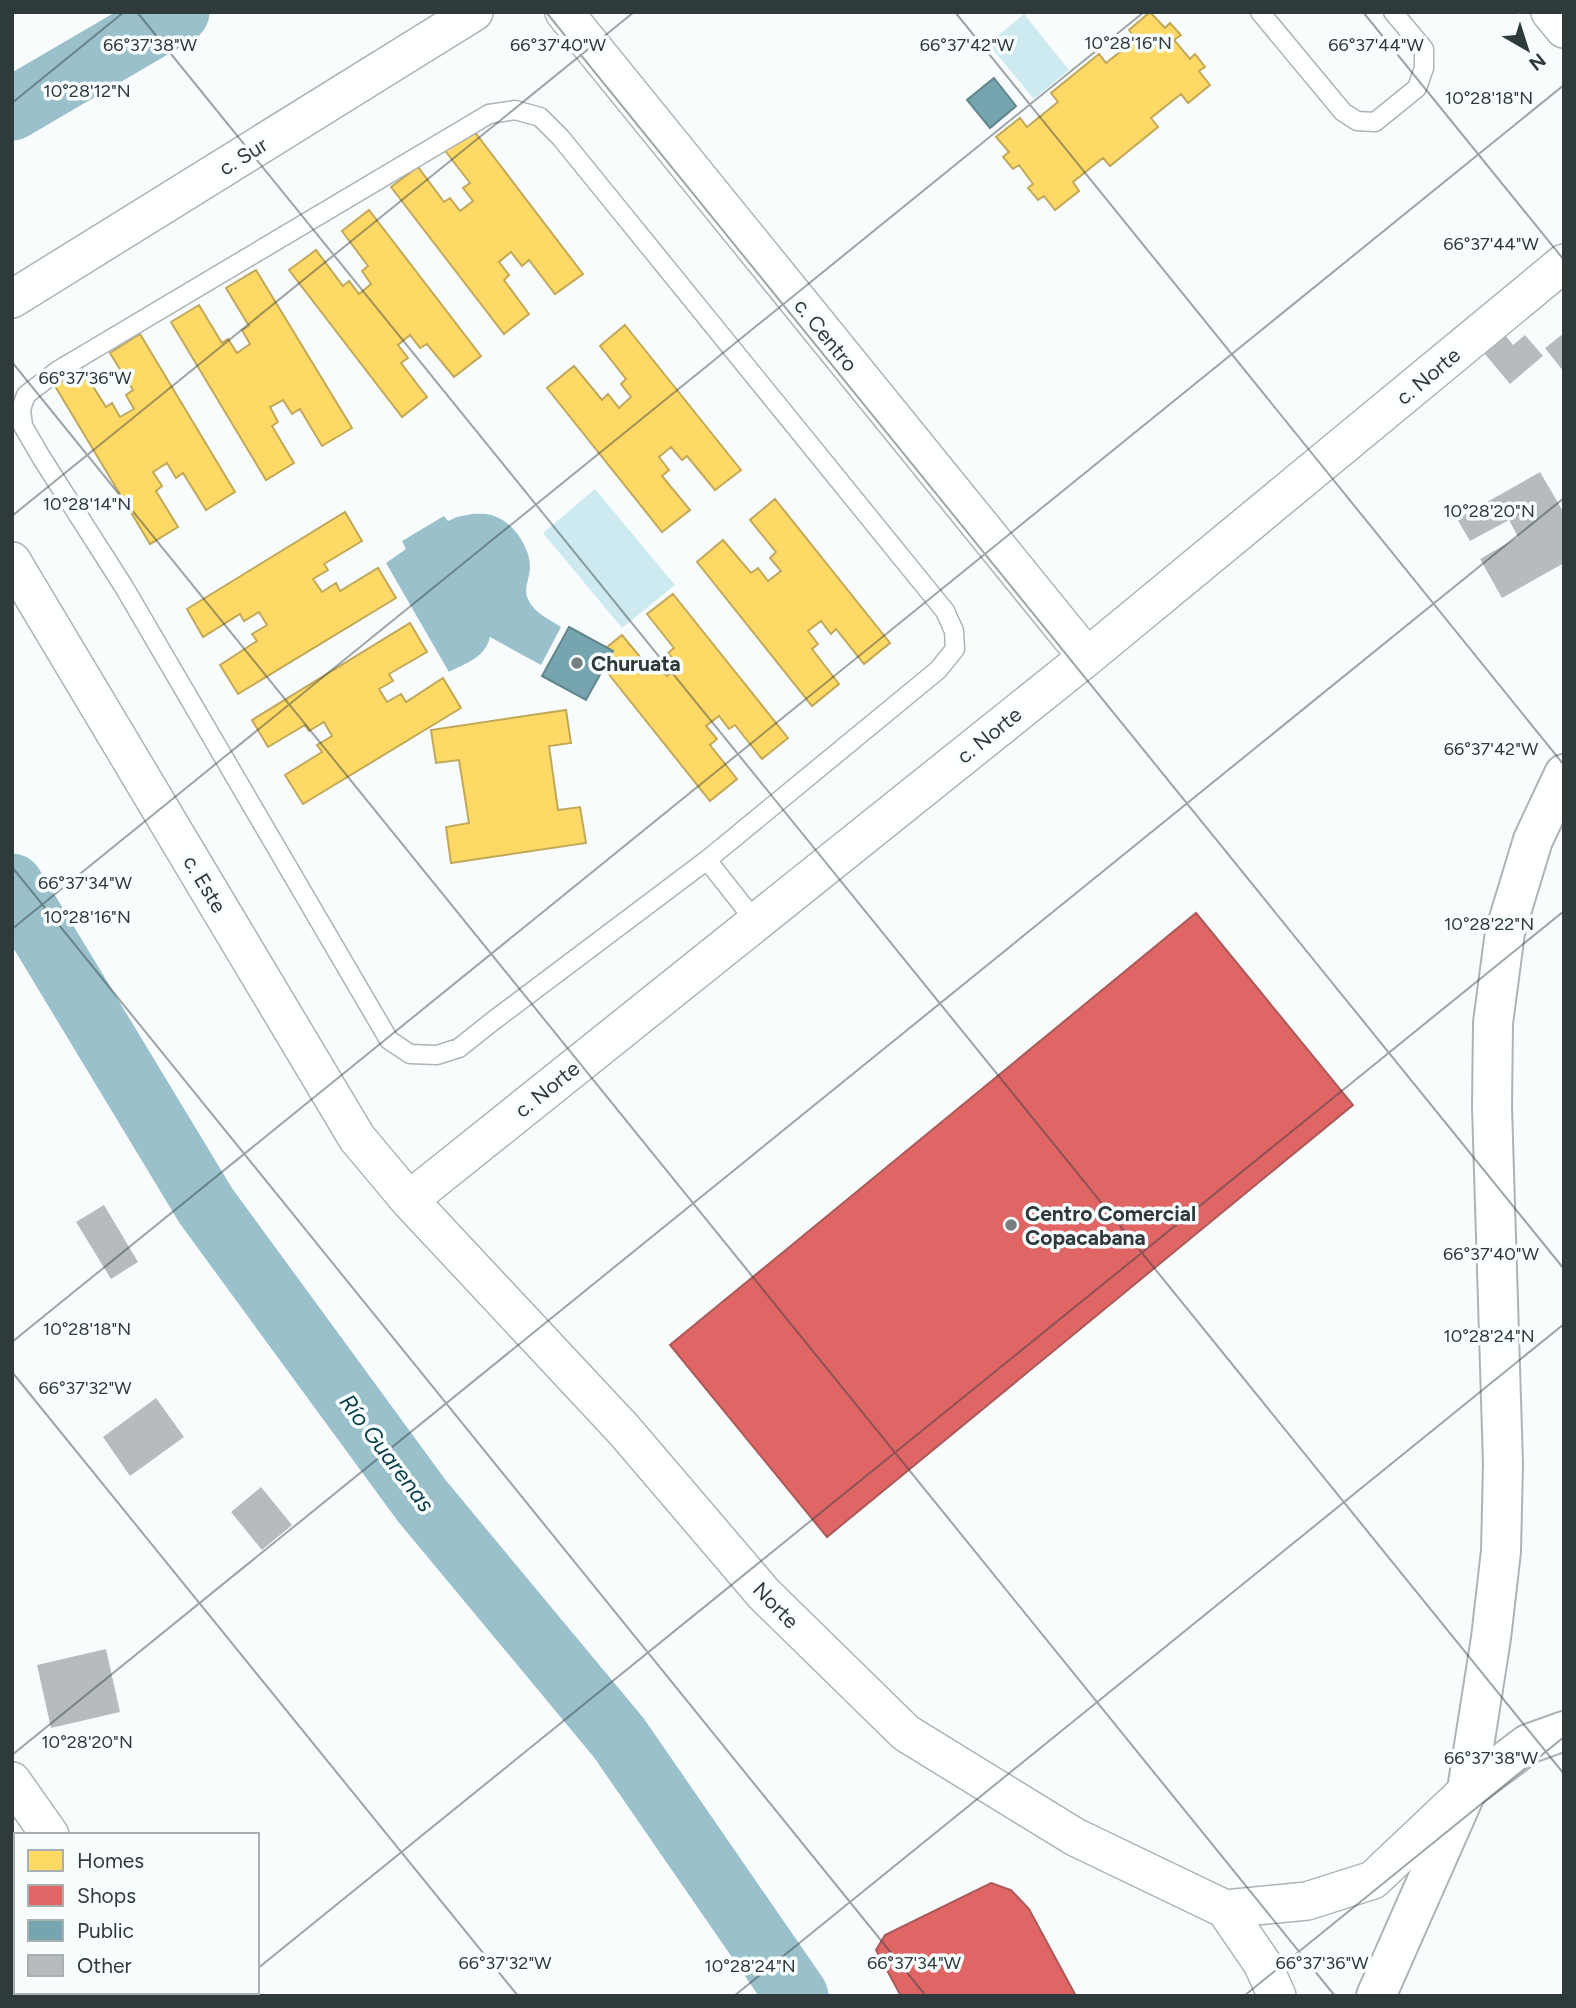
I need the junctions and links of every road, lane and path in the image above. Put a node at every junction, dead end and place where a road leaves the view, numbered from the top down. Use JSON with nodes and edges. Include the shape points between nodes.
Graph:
{"nodes":[{"id":1,"x":474,"y":12,"type":"edge"},
{"id":2,"x":565,"y":12,"type":"edge"},
{"id":3,"x":1260,"y":12,"type":"edge"},
{"id":4,"x":1393,"y":12,"type":"edge"},
{"id":5,"x":1549,"y":12,"type":"edge"},
{"id":6,"x":1564,"y":29,"type":"edge"},
{"id":7,"x":1564,"y":263,"type":"edge"},
{"id":8,"x":12,"y":299,"type":"edge"},
{"id":9,"x":12,"y":561,"type":"edge"},
{"id":10,"x":1087,"y":657,"type":"junction"},
{"id":11,"x":1564,"y":774,"type":"edge"},
{"id":12,"x":707,"y":860,"type":"junction"},
{"id":13,"x":756,"y":922,"type":"junction"},
{"id":14,"x":409,"y":1200,"type":"junction"},
{"id":15,"x":1564,"y":1731,"type":"edge"},
{"id":16,"x":12,"y":1781,"type":"edge"},
{"id":17,"x":1467,"y":1790,"type":"junction"},
{"id":18,"x":49,"y":1833,"type":"edge"},
{"id":19,"x":1225,"y":1909,"type":"junction"},
{"id":20,"x":1277,"y":1996,"type":"edge"},
{"id":21,"x":1376,"y":1996,"type":"edge"}],
"edges":[{"from":1,"to":8,"type":"street","name":"c. Sur"},
{"from":2,"to":10,"type":"street","name":"c. Centro"},
{"from":3,"to":4,"type":"lane","via":[[1343,112],[1357,121],[1375,122],[1417,88],[1424,68],[1424,49]]},
{"from":5,"to":6,"type":"street"},
{"from":7,"to":10,"type":"street","name":"c. Norte"},
{"from":9,"to":14,"type":"street","name":"c. Este","via":[[357,1138]]},
{"from":10,"to":13,"type":"street","name":"c. Norte"},
{"from":11,"to":17,"type":"main road","via":[[1533,840],[1505,932],[1493,1023],[1501,1551]]},
{"from":12,"to":12,"type":"lane","via":[[459,1048],[437,1055],[410,1054],[389,1040],[124,587],[23,426],[21,409],[26,395],[57,371],[489,114],[515,110],[540,117],[945,611],[954,631],[956,649],[938,670]]},
{"from":12,"to":13,"type":"lane"},
{"from":13,"to":14,"type":"street","name":"c. Norte"},
{"from":14,"to":19,"type":"street","name":"Norte","via":[[624,1430],[764,1594],[906,1733],[1075,1837]]},
{"from":15,"to":17,"type":"main road","via":[[1528,1744]]},
{"from":16,"to":18,"type":"street"},
{"from":17,"to":19,"type":"street","via":[[1373,1880],[1307,1900]]},
{"from":17,"to":21,"type":"main road"},
{"from":19,"to":20,"type":"street","via":[[1262,1964]]}]}
